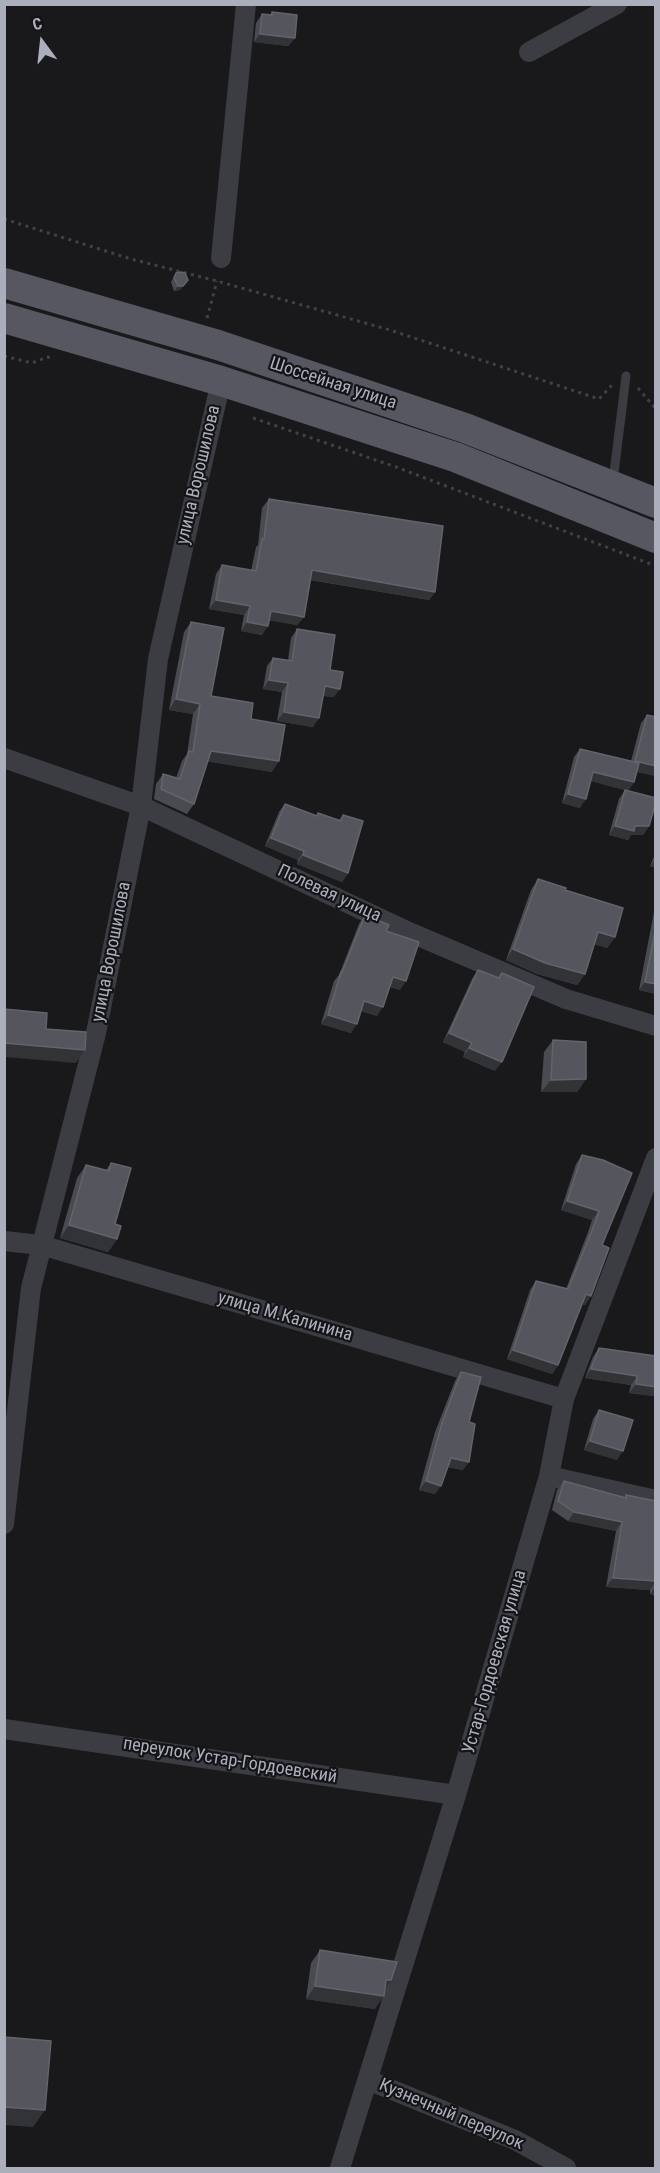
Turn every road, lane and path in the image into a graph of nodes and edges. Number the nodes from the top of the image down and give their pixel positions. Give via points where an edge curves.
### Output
1 (246, 4) edge
2 (617, 4) edge
3 (529, 52) dead end
4 (4, 219) edge
5 (221, 258) dead end
6 (217, 281) junction
7 (4, 283) edge
8 (4, 318) edge
9 (206, 322) dead end
10 (4, 356) edge
11 (57, 359) dead end
12 (626, 376) junction
13 (218, 393) junction
14 (656, 409) edge
15 (613, 486) junction
16 (656, 503) edge
17 (656, 538) edge
18 (656, 566) edge
19 (4, 758) edge
20 (141, 806) junction
21 (656, 1026) edge
22 (656, 1158) edge
23 (4, 1241) edge
24 (41, 1245) junction
25 (564, 1398) junction
26 (549, 1476) junction
27 (656, 1500) edge
28 (4, 1524) edge
29 (4, 1729) edge
30 (456, 1795) junction
31 (368, 2080) junction
32 (340, 2169) edge
33 (566, 2169) edge

1 - 5 street
2 - 3 street
4 - 6 path
6 - 9 path
6 - 12 path via 390,330 599,399 620,373
7 - 15 main road, Шоссейная улица via 240,353 465,428
8 - 13 main road, Шоссейная улица
10 - 11 path via 32,363 47,357
12 - 14 path via 632,378
12 - 15 lane
13 - 17 main road, Шоссейная улица via 454,457
13 - 18 path via 396,467
13 - 20 street, улица Ворошилова via 158,659
15 - 16 main road, Шоссейная улица
19 - 20 street, Полевая улица
20 - 21 street, Полевая улица via 430,941 566,999
20 - 24 street, улица Ворошилова via 96,1033
22 - 25 street, Устар-Гордоевская улица
23 - 24 street, улица М.Калинина
24 - 25 street, улица М.Калинина
24 - 28 street, улица Ворошилова via 31,1288
25 - 26 street, Устар-Гордоевская улица
26 - 27 street
26 - 30 street, Устар-Гордоевская улица
29 - 30 street, переулок Устар-Гордоевский
30 - 31 street, Устар-Гордоевская улица
31 - 32 street, Устар-Гордоевская улица
31 - 33 street, Кузнечный переулок via 515,2140

